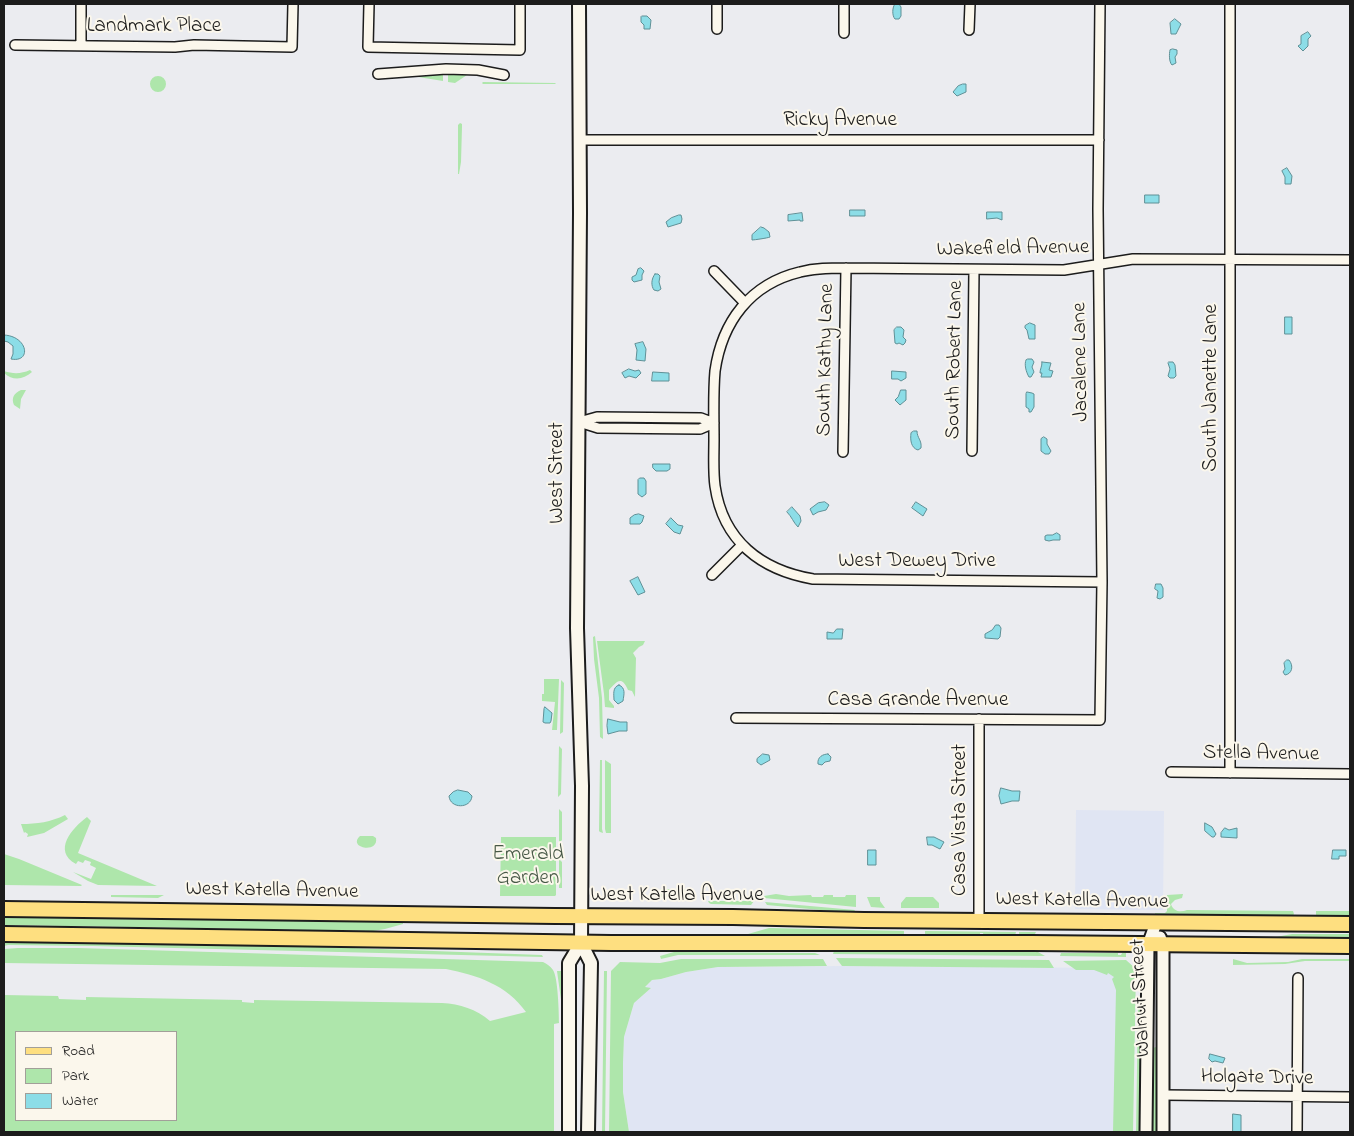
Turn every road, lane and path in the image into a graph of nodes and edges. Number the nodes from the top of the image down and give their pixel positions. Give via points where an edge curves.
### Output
1 (81, 4) edge
2 (293, 4) edge
3 (369, 4) edge
4 (520, 4) edge
5 (579, 4) edge
6 (717, 4) edge
7 (844, 4) edge
8 (970, 4) edge
9 (1100, 4) edge
10 (1230, 4) edge
11 (717, 29) dead end
12 (969, 30) dead end
13 (844, 33) dead end
14 (15, 45) dead end
15 (81, 46) junction
16 (378, 74) dead end
17 (504, 75) dead end
18 (580, 140) junction
19 (1099, 140) junction
20 (1230, 260) junction
21 (1350, 260) edge
22 (1098, 265) junction
23 (846, 268) junction
24 (714, 270) dead end
25 (974, 270) junction
26 (745, 303) junction
27 (579, 422) junction
28 (714, 423) junction
29 (972, 451) dead end
30 (843, 452) dead end
31 (742, 545) junction
32 (712, 575) dead end
33 (1102, 582) junction
34 (736, 718) dead end
35 (980, 719) junction
36 (1100, 720) joint
37 (1171, 772) dead end
38 (1230, 773) junction
39 (1350, 774) edge
40 (4, 909) edge
41 (581, 916) junction
42 (979, 921) junction
43 (1156, 923) junction
44 (1350, 924) edge
45 (4, 934) edge
46 (581, 942) junction
47 (1148, 945) junction
48 (1163, 945) junction
49 (1350, 946) edge
50 (1298, 978) dead end
51 (1164, 1095) junction
52 (1297, 1097) junction
53 (1350, 1097) edge
54 (569, 1132) edge
55 (588, 1132) edge
56 (1146, 1132) edge
57 (1163, 1132) edge
58 (1297, 1132) edge

1 - 15 street
2 - 15 street, Landmark Place via 292,47
3 - 4 street via 368,47 520,50
5 - 18 main road, West Street
6 - 11 street
7 - 13 street
8 - 12 street
9 - 19 street, Jacalene Lane
10 - 20 street, South Janette Lane
14 - 15 street, Landmark Place
16 - 17 street via 446,69
18 - 19 street, Ricky Avenue
18 - 27 main road, West Street
19 - 22 street, Jacalene Lane
20 - 21 street, Wakefield Avenue
20 - 22 street, Wakefield Avenue via 1132,259
20 - 38 street, South Janette Lane
22 - 25 street, Wakefield Avenue via 1064,270
22 - 33 street, Jacalene Lane
23 - 25 street, Wakefield Avenue
23 - 26 street, Wakefield Avenue via 817,269 784,277
23 - 30 street, South Kathy Lane
24 - 26 street
25 - 29 street, South Robert Lane
26 - 28 street, Wakefield Avenue via 728,327 717,356
27 - 28 street via 598,428 700,429
27 - 41 main road, West Street via 577,628 582,786
28 - 31 street, West Dewey Drive via 714,484 725,521
31 - 32 street
31 - 33 street, West Dewey Drive via 774,568 813,579
33 - 36 street, Jacalene Lane
34 - 35 street, Casa Grande Avenue
35 - 36 street, Casa Grande Avenue
35 - 42 street, Casa Vista Street
37 - 38 street, Stella Avenue
38 - 39 street, Stella Avenue
40 - 41 main road, West Katella Avenue
41 - 42 main road, West Katella Avenue
41 - 46 main road, West Street
42 - 43 main road, West Katella Avenue
43 - 44 main road, West Katella Avenue
43 - 47 street, Walnut Street
43 - 48 street, Walnut Street
45 - 46 main road, West Katella Avenue
46 - 47 main road, West Katella Avenue
46 - 54 main road via 569,963
46 - 55 main road via 591,963
47 - 48 main road, West Katella Avenue
47 - 56 street, Walnut Street
48 - 49 main road, West Katella Avenue
48 - 51 street, Walnut Street
50 - 52 street
51 - 52 street, Holgate Drive
51 - 57 street, Walnut Street
52 - 53 street, Holgate Drive
52 - 58 street

